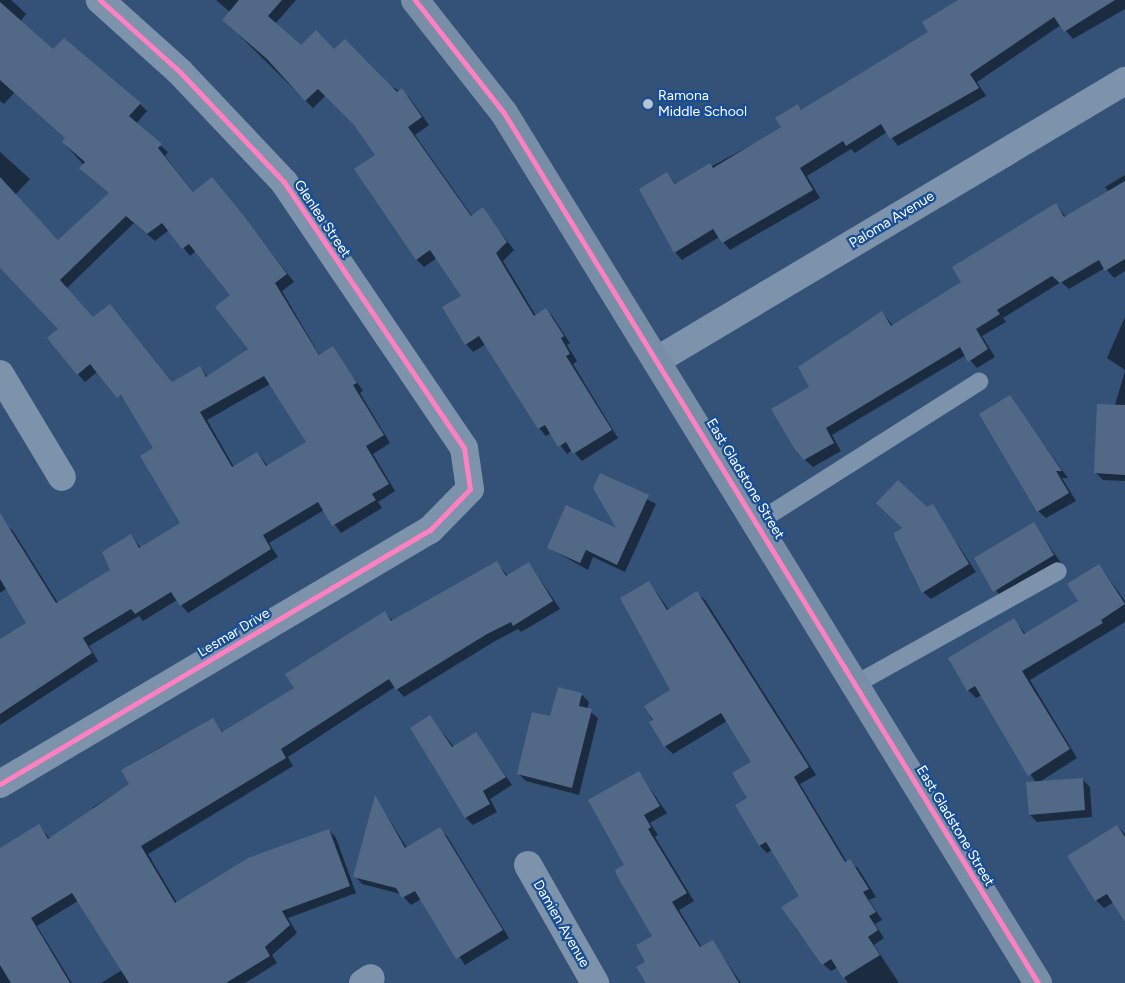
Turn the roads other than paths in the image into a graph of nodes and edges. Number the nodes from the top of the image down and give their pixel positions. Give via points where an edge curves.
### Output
1 (100, 0) edge
2 (415, 0) edge
3 (1125, 81) edge
4 (659, 359) junction
5 (0, 374) edge
6 (979, 382) dead end
7 (62, 477) dead end
8 (470, 489) joint
9 (758, 522) junction
10 (1058, 571) dead end
11 (856, 684) junction
12 (0, 784) edge
13 (528, 866) dead end
14 (595, 983) edge
15 (1038, 983) edge

1 - 8 street, Glenlea Street via 180,72 284,182 464,448
2 - 4 street, East Gladstone Street via 504,113
3 - 4 street, Paloma Avenue
4 - 9 street, East Gladstone Street
5 - 7 street
6 - 9 lane
8 - 12 street, Lesmar Drive via 430,530
9 - 11 street, East Gladstone Street
10 - 11 lane
11 - 15 street, East Gladstone Street
13 - 14 street, Damien Avenue

